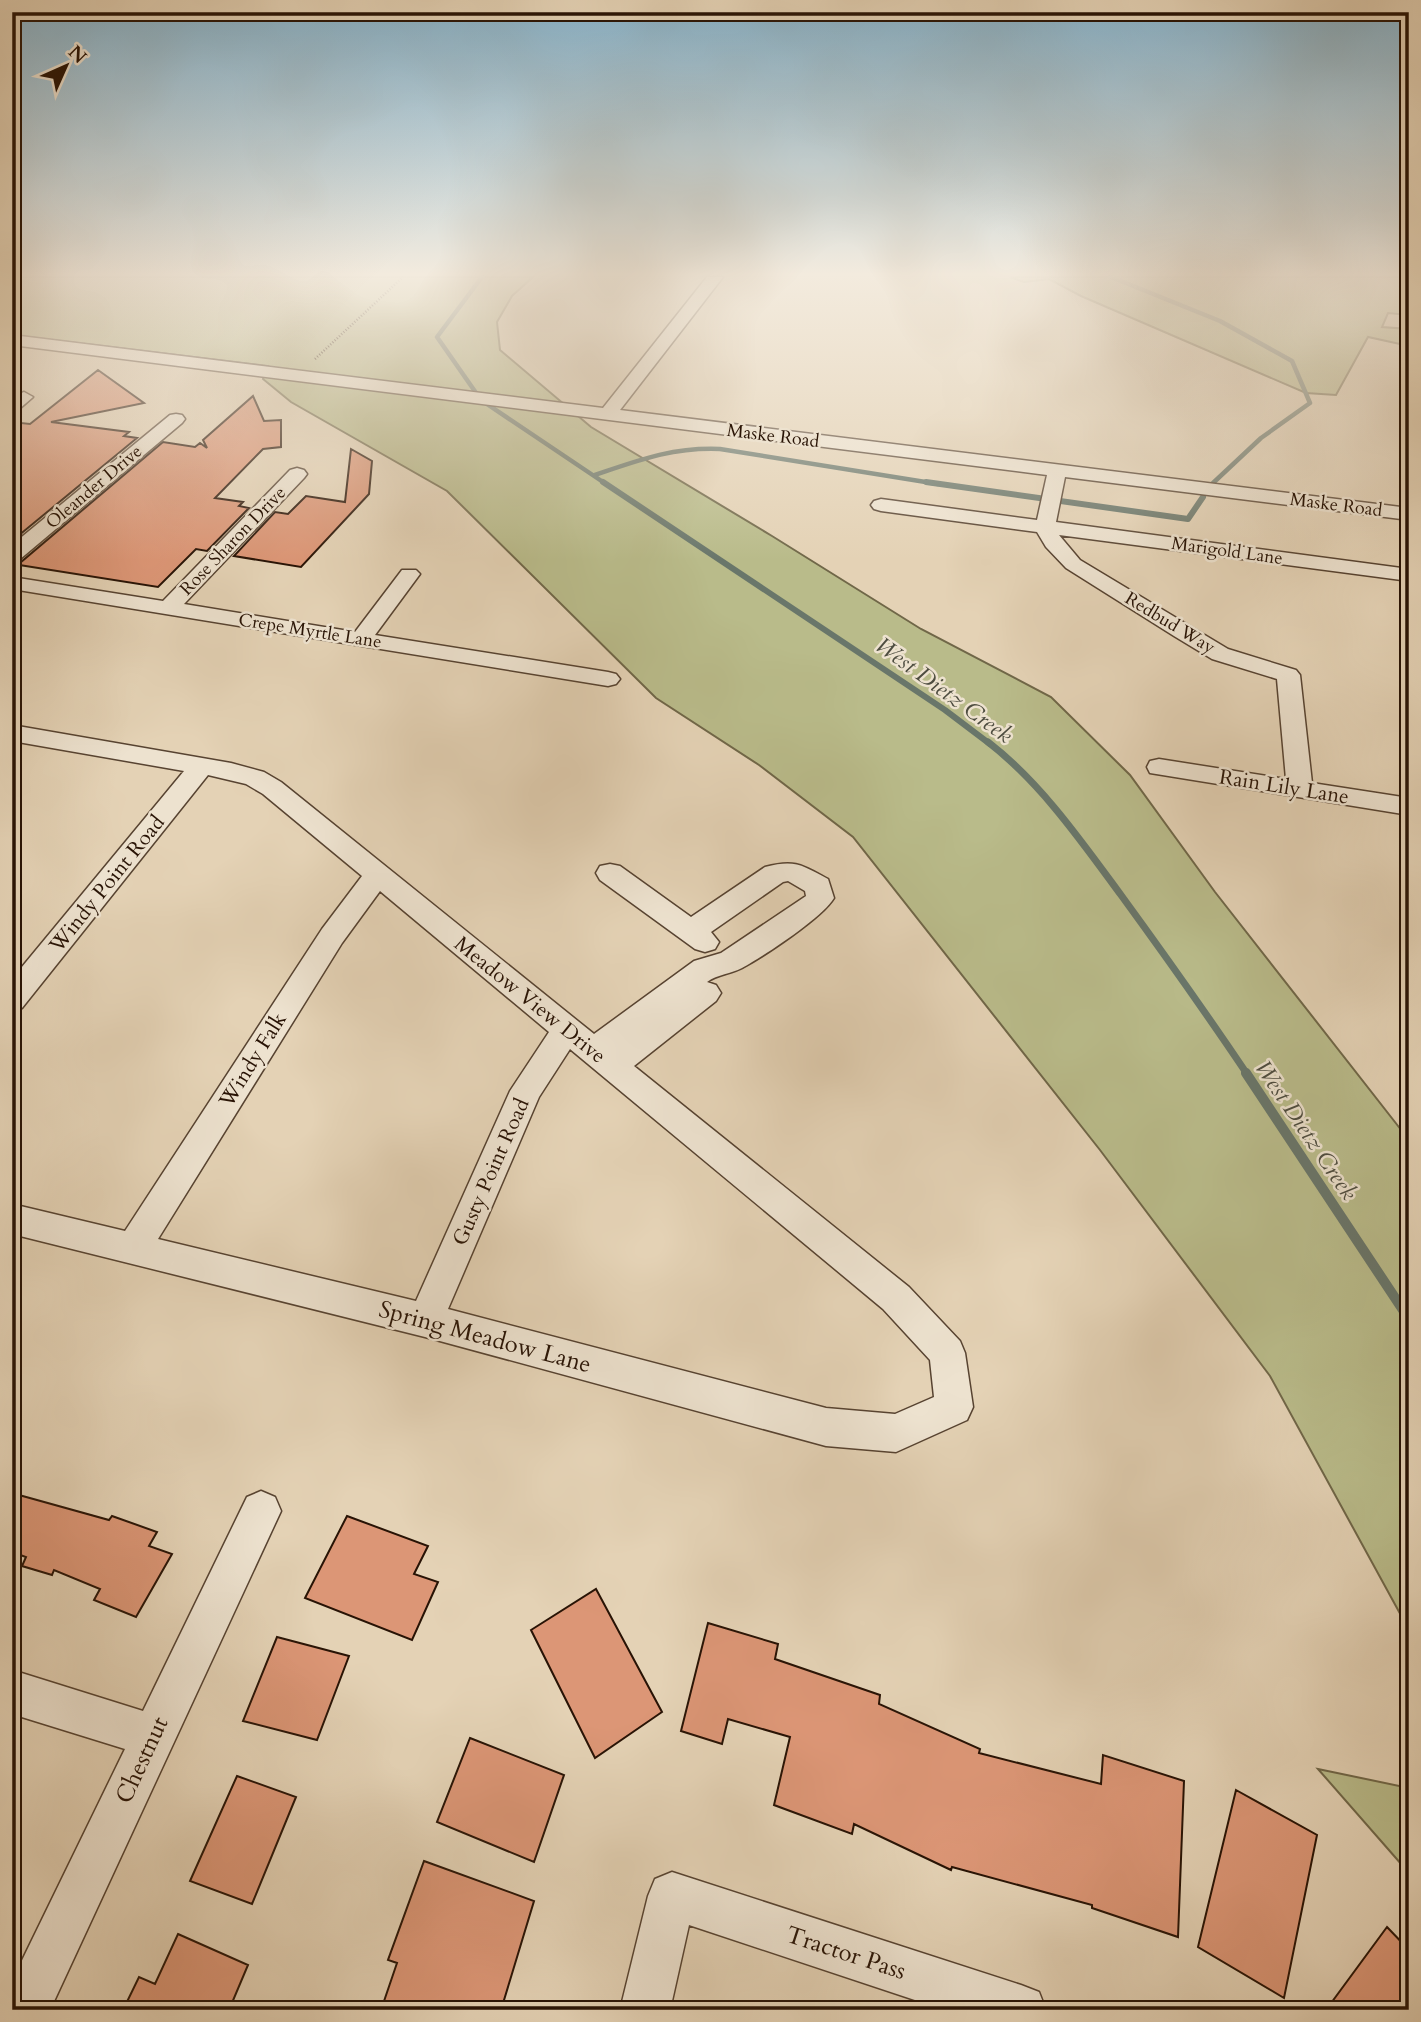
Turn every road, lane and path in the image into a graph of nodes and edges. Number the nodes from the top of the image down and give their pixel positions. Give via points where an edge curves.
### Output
1 (259, 371) edge
2 (301, 371) edge
3 (641, 371) edge
4 (296, 376) junction
5 (606, 416) junction
6 (176, 419) dead end
7 (1057, 471) junction
8 (297, 474) dead end
9 (881, 505) dead end
10 (1409, 514) edge
11 (1045, 527) junction
12 (12, 555) edge
13 (409, 574) dead end
14 (1409, 575) edge
15 (12, 583) edge
16 (168, 608) junction
17 (361, 639) junction
18 (608, 679) dead end
19 (12, 733) edge
20 (201, 767) junction
21 (1159, 767) dead end
22 (1300, 789) junction
23 (1409, 807) edge
24 (610, 873) dead end
25 (378, 874) junction
26 (691, 932) junction
27 (731, 961) junction
28 (12, 1000) edge
29 (568, 1030) junction
30 (602, 1059) junction
31 (12, 1219) edge
32 (132, 1250) junction
33 (425, 1320) junction
34 (954, 1407) joint
35 (261, 1511) dead end
36 (12, 1692) edge
37 (154, 1736) junction
38 (24, 2010) edge
39 (645, 2010) edge
40 (1021, 2010) edge

1 - 4 street, Maske Road
2 - 4 path
3 - 5 street
4 - 5 street, Maske Road
5 - 7 street, Maske Road
6 - 12 street, Oleander Drive
7 - 10 street, Maske Road
7 - 11 street
8 - 16 street, Rose Sharon Drive
9 - 11 street, Marigold Lane
11 - 14 street, Marigold Lane
11 - 22 street, Redbud Way via 1073,564 1171,624 1220,653 1288,675
13 - 17 street
15 - 16 street, Crepe Myrtle Lane
16 - 17 street, Crepe Myrtle Lane
17 - 18 street, Crepe Myrtle Lane
19 - 20 street, Meadow View Drive
20 - 25 street, Meadow View Drive via 255,778 272,788
20 - 28 street, Windy Point Road
21 - 22 street, Rain Lily Lane
22 - 23 street, Rain Lily Lane
24 - 26 street
25 - 29 street, Meadow View Drive
25 - 32 street, Windy Falk via 332,936
26 - 27 street
26 - 27 street via 775,874 792,871 818,886 820,898 814,905
27 - 30 street via 722,981
29 - 30 street, Meadow View Drive
29 - 33 street, Gusty Point Road via 526,1091
30 - 34 street, Meadow View Drive via 896,1298 947,1353
31 - 32 street, Spring Meadow Lane
32 - 33 street, Spring Meadow Lane
33 - 34 street, Spring Meadow Lane via 826,1427 896,1433
35 - 37 street, Chestnut
36 - 37 street
37 - 38 street, Chestnut
39 - 40 street, Tractor Pass via 672,1896

